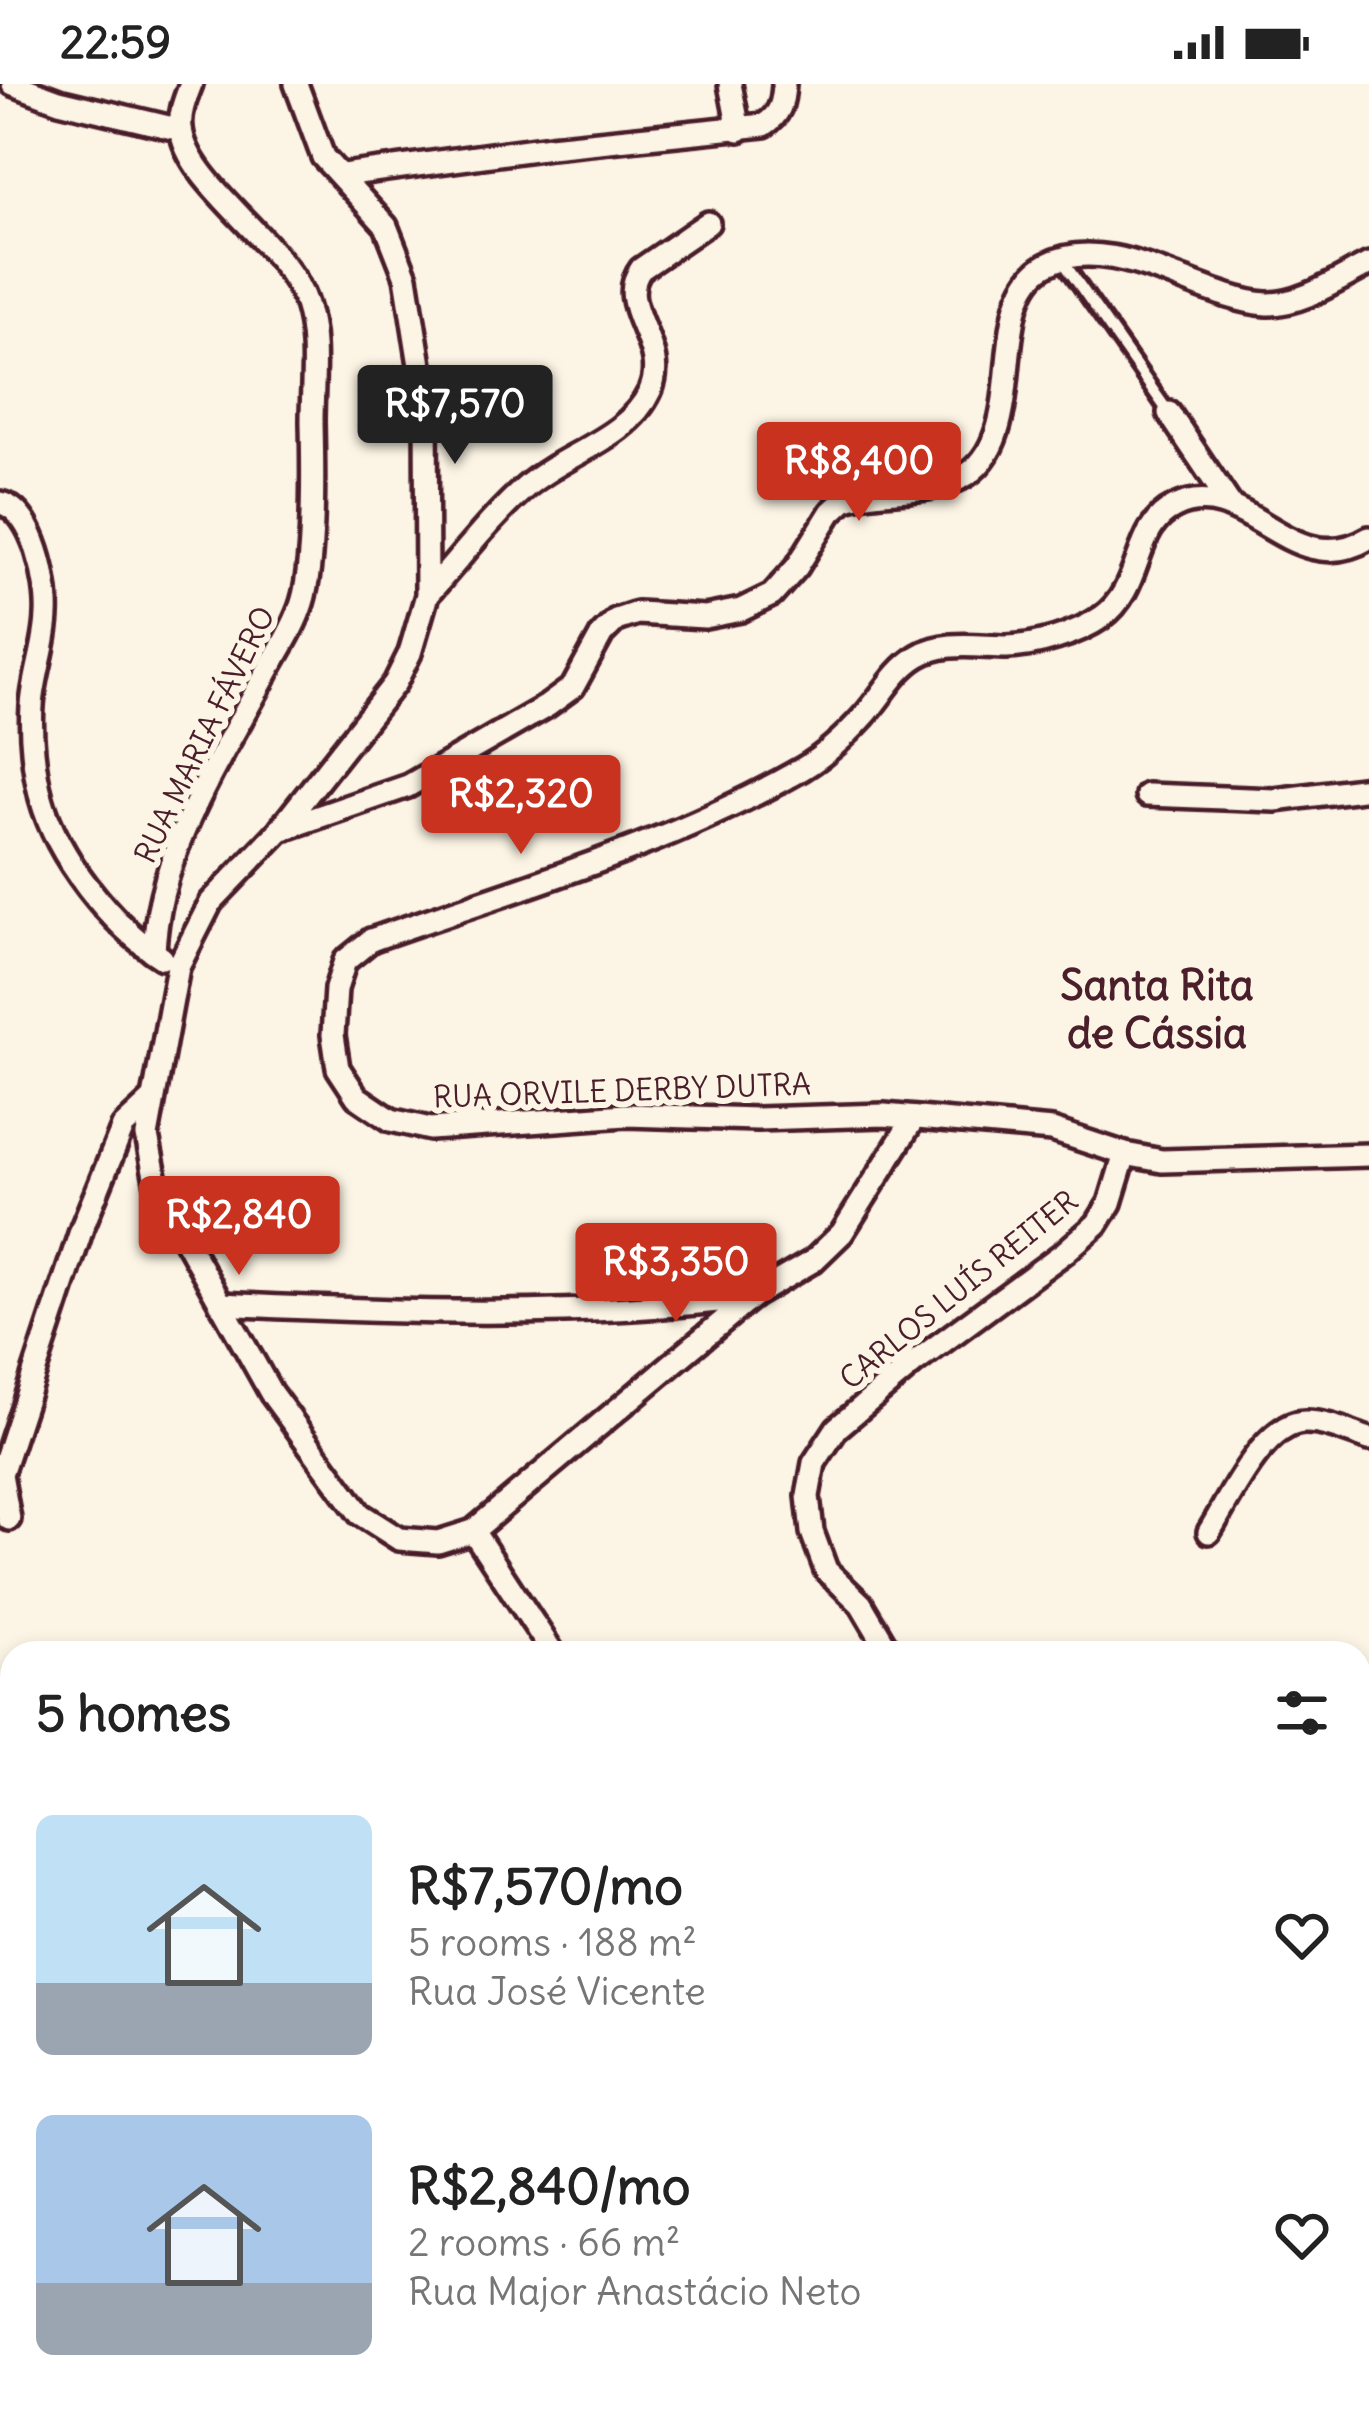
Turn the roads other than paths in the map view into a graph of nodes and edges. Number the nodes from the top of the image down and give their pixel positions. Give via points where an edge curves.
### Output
1 (13, 84) edge
2 (191, 84) edge
3 (296, 84) edge
4 (730, 84) edge
5 (784, 84) edge
6 (60, 92) edge
7 (181, 130) junction
8 (739, 130) junction
9 (343, 175) junction
10 (708, 223) dead end
11 (1062, 260) junction
12 (1369, 264) edge
13 (1169, 413) joint
14 (0, 503) edge
15 (1232, 507) junction
16 (1369, 538) edge
17 (427, 595) junction
18 (1369, 788) edge
19 (1147, 795) dead end
20 (280, 830) junction
21 (154, 952) junction
22 (178, 968) junction
23 (152, 1101) junction
24 (914, 1118) junction
25 (1125, 1154) junction
26 (1369, 1155) edge
27 (753, 1297) junction
28 (221, 1304) junction
29 (1369, 1439) edge
30 (9, 1519) dead end
31 (473, 1532) junction
32 (1209, 1532) dead end
33 (545, 1641) edge
34 (883, 1641) edge

1 - 6 street
2 - 7 street
3 - 9 street via 323,157
4 - 8 street
5 - 8 street via 775,118
6 - 7 street
7 - 21 street, RUA MARIA FÁVERO via 203,174 261,237 306,303 310,499 303,602 171,864 155,913
8 - 9 street
9 - 17 street via 386,226 406,277 426,403
10 - 17 street via 634,278 633,302 656,368 638,410 522,489
11 - 12 street via 1132,261 1270,304
11 - 13 lane
11 - 20 street via 1029,278 1017,303 998,423 963,477 844,500 772,595 705,616 637,613 616,620 573,687 547,706 409,786
13 - 15 street
14 - 21 street via 24,520 46,592 32,707 41,800 85,885
15 - 16 street, RUA ORVILE DERBY DUTRA via 1316,550 1336,552
15 - 24 street, RUA ORVILE DERBY DUTRA via 1199,500 1155,520 1128,587 1100,618 1043,642 920,654 806,767 667,833 370,940 345,962 335,989 338,1068 357,1097 391,1120 444,1129 626,1115
17 - 20 street via 395,683
18 - 19 street via 1276,800
20 - 22 street via 211,902
21 - 22 street
22 - 23 street
23 - 28 street via 147,1136 156,1181
23 - 30 street via 123,1127 82,1228 2,1474
24 - 25 street, RUA ORVILE DERBY DUTRA via 1052,1130
24 - 27 street via 842,1233
25 - 26 street, RUA ORVILE DERBY DUTRA via 1198,1163
25 - 34 street, CARLOS LUÍS REITER via 1096,1224 837,1428 814,1462 808,1496 826,1570 861,1604
27 - 28 street via 412,1312
27 - 31 street
28 - 31 street via 271,1393 360,1514 400,1539 438,1542
29 - 32 street via 1326,1424 1282,1427
31 - 33 street

